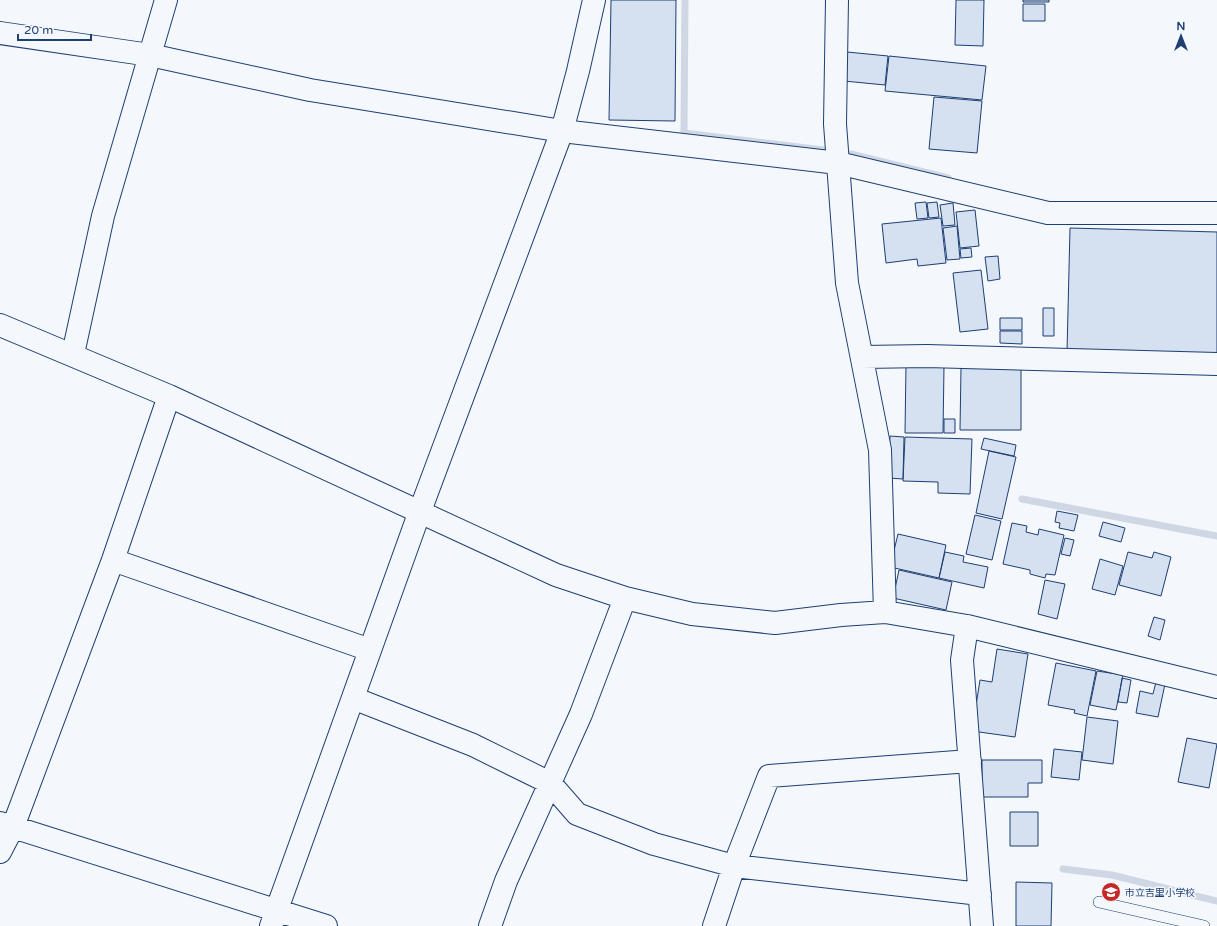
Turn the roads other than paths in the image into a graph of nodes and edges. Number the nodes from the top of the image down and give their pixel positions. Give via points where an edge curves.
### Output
1 (166, 0) edge
2 (594, 0) edge
3 (837, 0) edge
4 (0, 33) edge
5 (150, 55) junction
6 (562, 131) junction
7 (838, 163) junction
8 (1217, 213) edge
9 (0, 325) edge
10 (73, 354) junction
11 (863, 357) junction
12 (1217, 364) edge
13 (169, 396) junction
14 (420, 510) junction
15 (113, 560) junction
16 (625, 598) junction
17 (885, 612) junction
18 (967, 626) junction
19 (370, 650) junction
20 (1217, 687) edge
21 (353, 698) junction
22 (970, 761) junction
23 (550, 784) junction
24 (7, 825) edge
25 (0, 852) edge
26 (734, 866) junction
27 (980, 894) junction
28 (1099, 902) dead end
29 (274, 918) edge
30 (326, 926) edge
31 (490, 926) edge
32 (714, 926) edge
33 (982, 926) edge
34 (1204, 926) edge

1 - 5 street
2 - 6 street
3 - 7 street via 835,124
4 - 5 street
5 - 6 street via 310,90
5 - 10 street via 103,216
6 - 7 street
6 - 14 street
7 - 8 street via 1048,213
7 - 11 street via 847,283
9 - 10 street
10 - 13 street
11 - 12 street via 927,356
11 - 17 street via 880,450
13 - 14 street
13 - 15 street
14 - 16 street via 556,576
14 - 19 street
15 - 19 street
15 - 24 street
16 - 17 street via 692,614 775,623
16 - 23 street via 581,714
17 - 18 street
18 - 20 street
18 - 22 street via 962,660
19 - 21 street
21 - 23 street via 473,745
21 - 29 street
22 - 26 street via 769,776
22 - 27 street
23 - 26 street via 577,814 654,844
23 - 31 street via 506,881
24 - 25 street
24 - 29 street
26 - 27 street
26 - 32 street
27 - 33 street
28 - 34 lane
29 - 30 street

